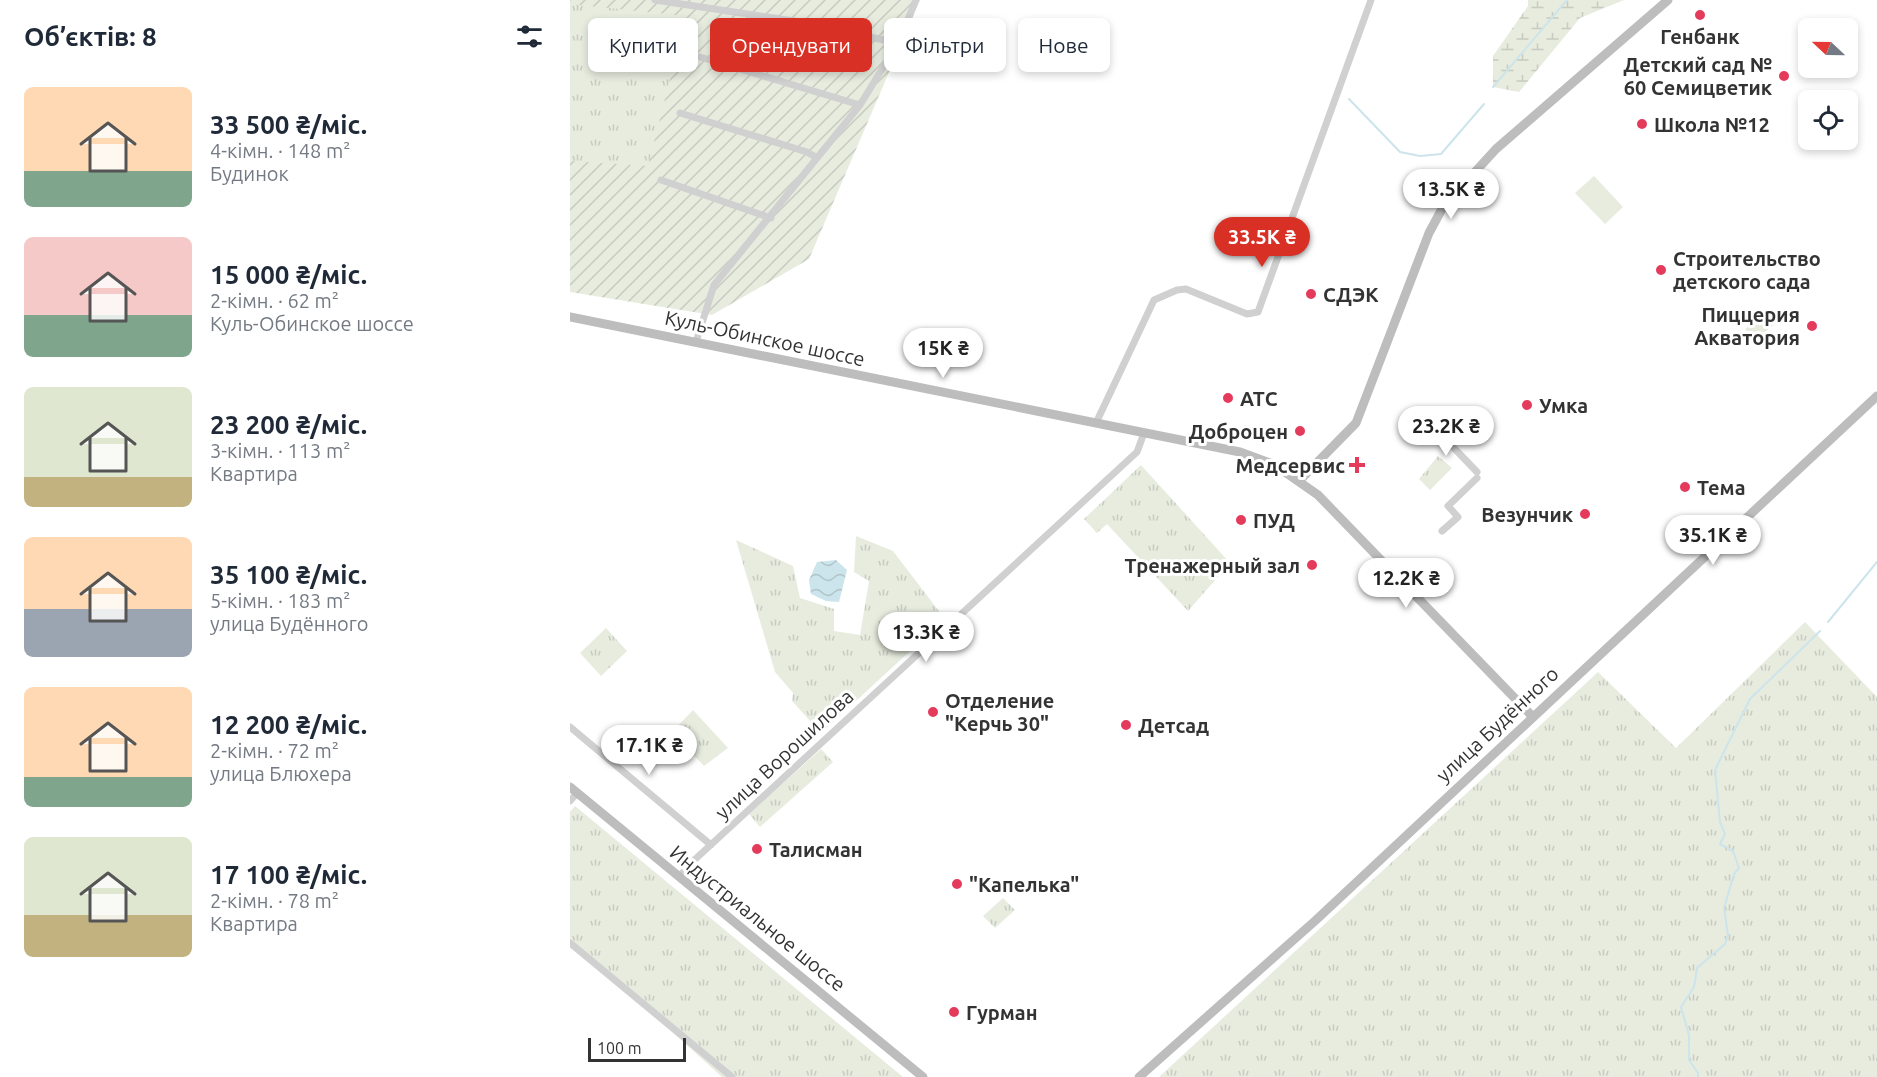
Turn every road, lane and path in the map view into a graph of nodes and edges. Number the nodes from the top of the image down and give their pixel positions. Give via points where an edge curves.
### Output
1 (655, 0) edge
2 (673, 0) edge
3 (916, 0) edge
4 (1371, 0) edge
5 (1668, 0) edge
6 (908, 18) edge
7 (884, 40) edge
8 (700, 57) dead end
9 (884, 66) edge
10 (860, 105) junction
11 (680, 113) dead end
12 (817, 158) junction
13 (661, 180) dead end
14 (771, 218) junction
15 (570, 317) edge
16 (696, 342) junction
17 (1877, 396) edge
18 (1438, 419) dead end
19 (1096, 423) junction
20 (1144, 433) junction
21 (1300, 480) junction
22 (1442, 531) dead end
23 (1532, 716) junction
24 (570, 727) edge
25 (573, 790) edge
26 (570, 801) edge
27 (711, 845) junction
28 (679, 877) junction
29 (570, 943) edge
30 (732, 1077) edge
31 (923, 1077) edge
32 (1139, 1077) edge

1 - 2 street
2 - 7 street
3 - 6 street
4 - 19 street via 1258,312 1247,314 1186,289 1160,296 1151,304
5 - 21 main road via 1496,149 1443,207 1429,233 1356,423
8 - 10 street
9 - 10 street
10 - 12 street
11 - 12 street
12 - 14 street
13 - 14 street
14 - 16 street via 714,285
15 - 16 main road, Куль-Обинское шоссе
16 - 19 main road, Куль-Обинское шоссе
17 - 23 main road, улица Будённого
18 - 22 street via 1432,425 1477,475 1448,506 1458,517
19 - 20 main road, Куль-Обинское шоссе
20 - 21 main road, Куль-Обинское шоссе via 1240,452 1275,465
20 - 27 street, улица Ворошилова via 1137,452
21 - 23 main road, Куль-Обинское шоссе
23 - 32 main road, улица Будённого via 1307,928
24 - 27 street
25 - 26 street
25 - 28 main road, Индустриальное шоссе
27 - 28 street, улица Ворошилова
28 - 31 main road, Индустриальное шоссе
29 - 30 street

